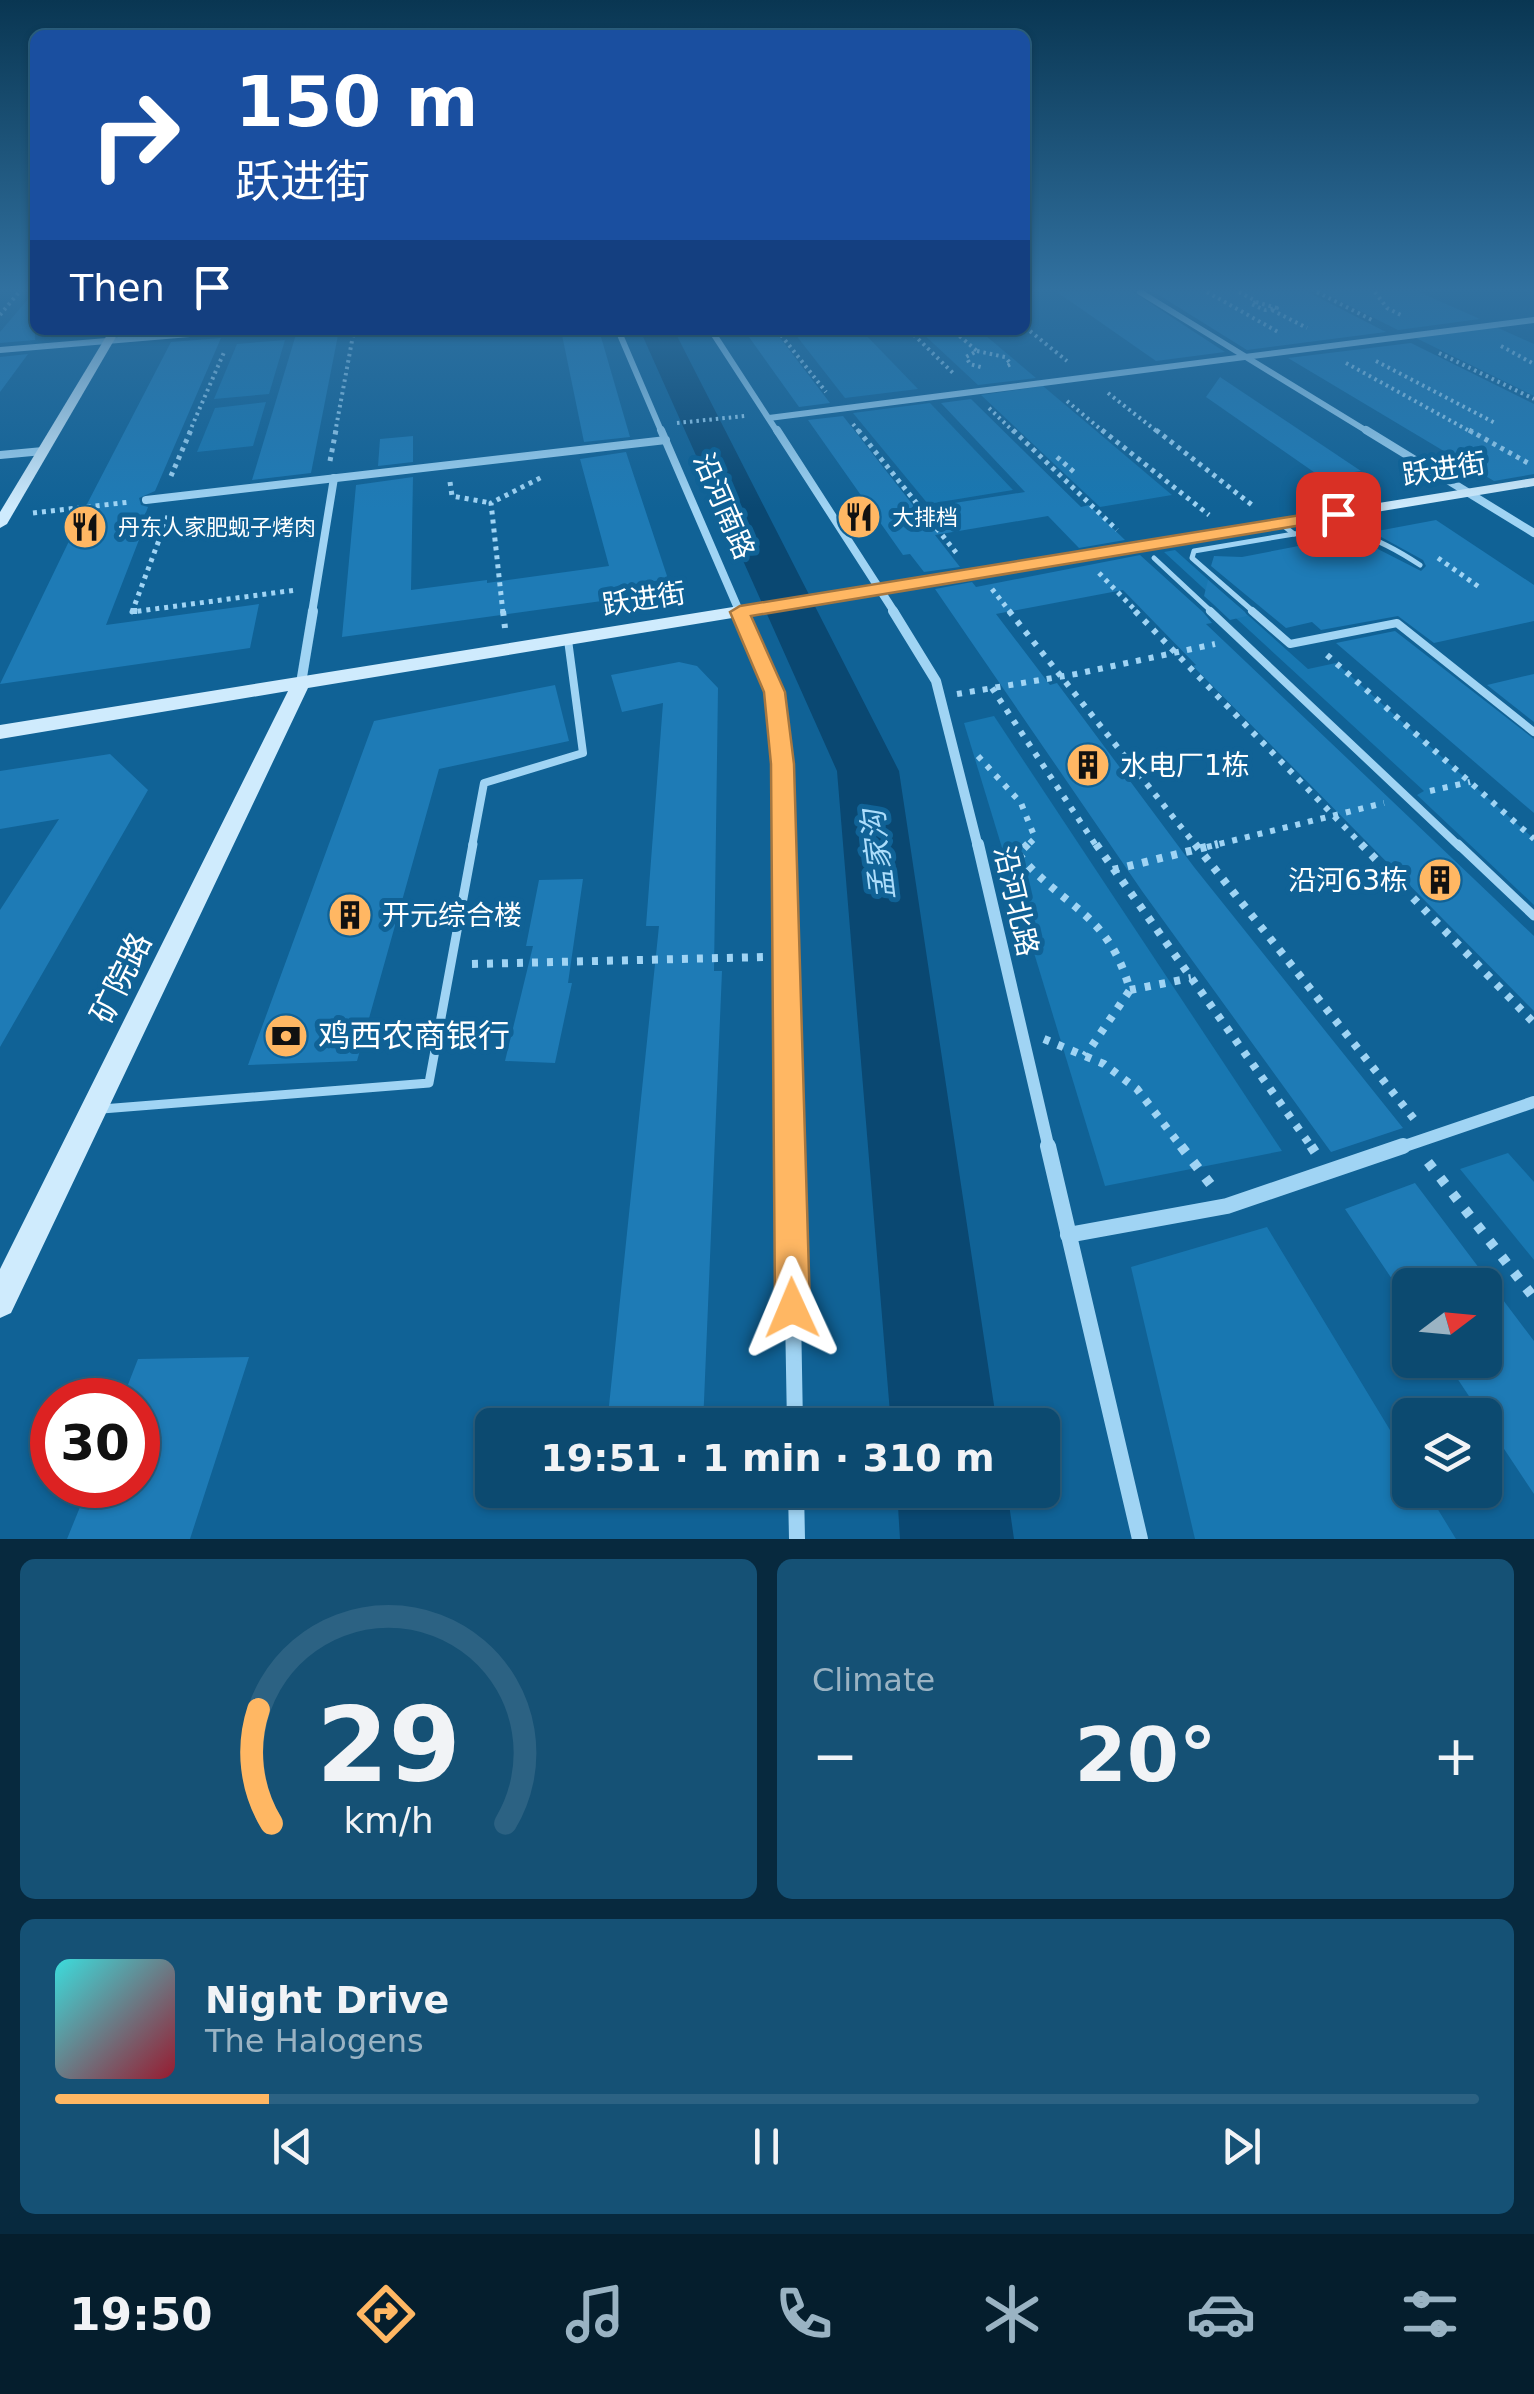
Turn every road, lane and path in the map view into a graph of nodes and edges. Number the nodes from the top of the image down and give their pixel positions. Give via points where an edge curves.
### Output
1 (95, 364) edge
2 (220, 364) edge
3 (349, 364) edge
4 (633, 364) edge
5 (733, 364) edge
6 (803, 364) edge
7 (943, 364) edge
8 (970, 364) edge
9 (1011, 364) edge
10 (1071, 364) edge
11 (1200, 364) edge
12 (1257, 364) edge
13 (1348, 364) edge
14 (1380, 364) edge
15 (1463, 364) edge
16 (1080, 371) dead end
17 (1095, 382) dead end
18 (1045, 383) junction
19 (965, 385) dead end
20 (830, 398) dead end
21 (980, 399) dead end
22 (1534, 399) edge
23 (767, 416) junction
24 (850, 420) dead end
25 (1497, 424) dead end
26 (659, 425) junction
27 (666, 440) junction
28 (43, 451) junction
29 (0, 455) edge
30 (540, 455) junction
31 (1057, 457) dead end
32 (1517, 457) dead end
33 (1065, 464) junction
34 (447, 466) junction
35 (1051, 466) junction
36 (1074, 472) dead end
37 (331, 479) junction
38 (1534, 482) edge
39 (1468, 492) junction
40 (176, 496) junction
41 (161, 498) junction
42 (1188, 498) dead end
43 (146, 500) joint
44 (491, 503) junction
45 (1259, 511) dead end
46 (2, 520) edge
47 (1108, 520) dead end
48 (1280, 524) junction
49 (1534, 533) edge
50 (1294, 534) junction
51 (954, 550) dead end
52 (1080, 556) junction
53 (1154, 558) dead end
54 (1420, 566) dead end
55 (984, 579) dead end
56 (316, 587) junction
57 (879, 589) junction
58 (748, 610) junction
59 (1240, 639) junction
60 (568, 640) junction
61 (1312, 640) junction
62 (507, 650) junction
63 (1174, 653) junction
64 (1062, 676) junction
65 (301, 683) junction
66 (992, 688) junction
67 (941, 696) junction
68 (950, 726) junction
69 (0, 732) edge
70 (1534, 732) edge
71 (1470, 782) junction
72 (1424, 792) dead end
73 (1407, 797) junction
74 (1333, 816) junction
75 (1534, 839) edge
76 (1199, 848) junction
77 (1113, 870) junction
78 (1534, 916) edge
79 (786, 956) junction
80 (450, 965) junction
81 (1191, 978) junction
82 (1130, 990) junction
83 (1534, 1023) edge
84 (1020, 1029) junction
85 (1085, 1056) junction
86 (1534, 1102) edge
87 (93, 1110) junction
88 (1431, 1139) junction
89 (1415, 1145) junction
90 (1330, 1173) junction
91 (1227, 1206) junction
92 (1068, 1235) junction
93 (1534, 1298) edge
94 (0, 1302) edge
95 (795, 1408) edge
96 (796, 1508) edge
97 (797, 1539) edge
98 (1140, 1539) edge

1 - 28 street
2 - 41 path
3 - 37 path
4 - 26 street, 沿河南路
5 - 23 street, 沿河北路
6 - 20 path
7 - 19 path
8 - 9 path via 997,370
10 - 16 path
11 - 18 street
12 - 39 street
13 - 32 path
14 - 25 path
15 - 22 path
17 - 45 path
18 - 23 street
18 - 42 path
21 - 35 path
23 - 26 path
23 - 57 street, 沿河北路
24 - 51 path
26 - 27 street, 沿河南路
27 - 30 street
27 - 58 street, 沿河南路
28 - 29 street
28 - 46 street
30 - 34 street
30 - 44 path via 545,478
31 - 33 path
33 - 35 path
33 - 36 path
34 - 37 street
34 - 44 path via 452,496
35 - 47 path
37 - 40 street
37 - 56 street
38 - 39 street, 跃进街
39 - 48 street, 跃进街
39 - 49 street
40 - 41 street
40 - 56 path via 132,612
41 - 43 street
43 - 46 path
44 - 62 path
48 - 50 lane
48 - 52 street, 跃进街
50 - 54 lane via 1371,532
50 - 61 lane via 1194,552 1192,558 1290,644
52 - 57 street, 跃进街
52 - 63 path
53 - 59 lane
55 - 64 path
56 - 65 street
57 - 58 street, 跃进街
57 - 67 street, 沿河北路
58 - 60 street, 跃进街
58 - 79 street, 沿河南路 via 774,692 782,764
59 - 63 path
59 - 73 lane
60 - 62 street, 跃进街
60 - 80 lane via 583,753 484,782
61 - 70 lane via 1397,624
61 - 71 path
62 - 65 street, 跃进街
63 - 64 path
63 - 74 path
64 - 66 path
64 - 76 path
65 - 69 street, 跃进街
65 - 87 street, 矿院路
66 - 67 path
66 - 77 path
67 - 68 street, 沿河北路
68 - 82 path via 1032,818 1035,838 1018,854 1042,882 1098,922
68 - 84 street, 沿河北路
71 - 72 path
71 - 75 path
73 - 74 path
73 - 78 lane
74 - 76 path
74 - 83 path
76 - 77 path
76 - 88 path
77 - 81 path
79 - 80 path
79 - 95 street, 沿河南路
80 - 87 lane via 429,1082
81 - 82 path
81 - 90 path
82 - 85 path
84 - 85 path
84 - 92 street, 沿河北路
85 - 91 path via 1137,1088
86 - 88 street
87 - 94 street, 矿院路
88 - 89 street
89 - 90 street
89 - 93 path
90 - 91 street
91 - 92 street
92 - 98 street, 沿河北路
96 - 97 street

